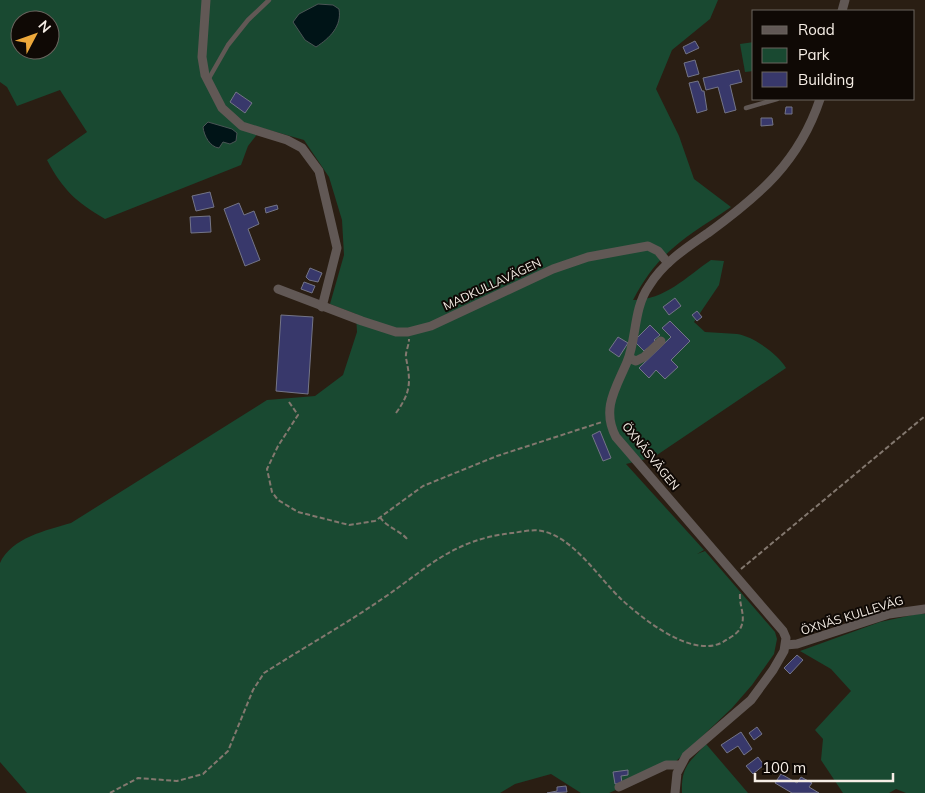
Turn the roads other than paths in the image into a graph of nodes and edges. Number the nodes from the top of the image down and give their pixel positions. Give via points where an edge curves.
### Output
1 (206, 0) edge
2 (268, 0) edge
3 (207, 81) junction
4 (774, 100) edge
5 (820, 100) edge
6 (746, 108) dead end
7 (668, 263) junction
8 (278, 289) dead end
9 (322, 307) junction
10 (661, 341) dead end
11 (629, 358) junction
12 (925, 609) edge
13 (786, 644) junction
14 (680, 765) junction
15 (619, 787) dead end
16 (675, 793) edge

1 - 3 street via 202,48
2 - 3 lane via 228,45
3 - 9 street via 231,118 242,126 295,143 315,164 337,248
4 - 6 lane
5 - 7 street, ÖXNÄSVÄGEN via 805,135 773,181 740,210
7 - 9 street, MADKULLAVÄGEN via 658,251 648,246 588,257 431,326 408,332 396,332
7 - 11 street, ÖXNÄSVÄGEN via 648,287 635,319
8 - 9 street, MADKULLAVÄGEN
10 - 11 street via 644,357 636,361
11 - 13 street, ÖXNÄSVÄGEN via 610,405 609,421 621,443 783,631
12 - 13 street, ÖXNÄS KULLEVÄG via 889,614 797,644
13 - 14 street via 773,670 751,700
14 - 15 street via 666,765
14 - 16 street

